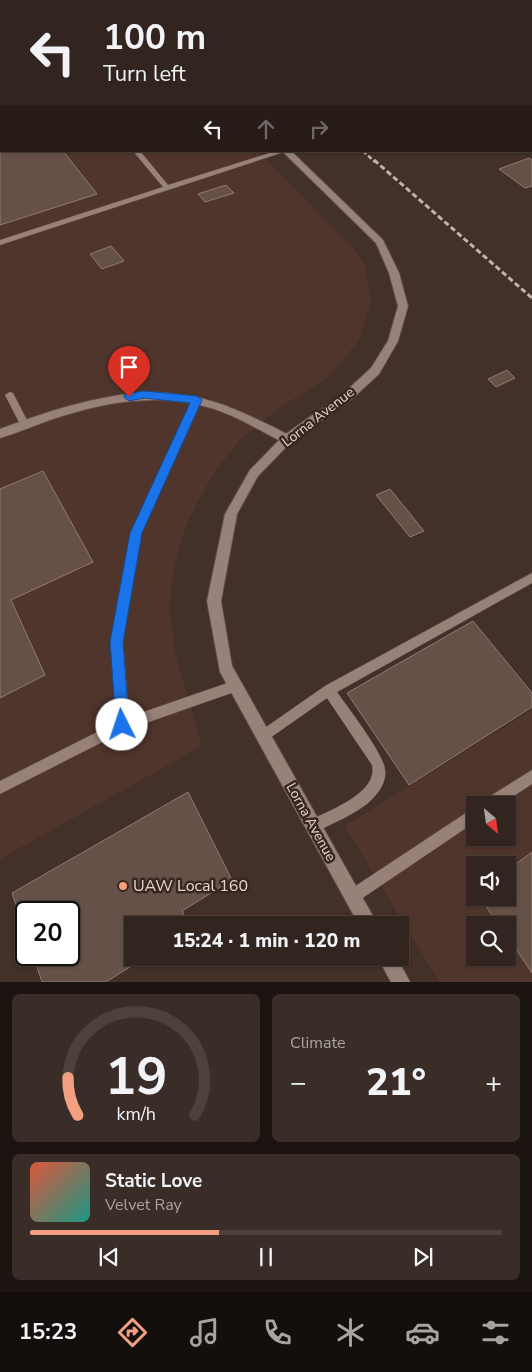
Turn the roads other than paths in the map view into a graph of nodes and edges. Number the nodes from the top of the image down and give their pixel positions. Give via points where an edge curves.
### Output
1 (137, 152) edge
2 (282, 152) edge
3 (286, 152) edge
4 (167, 188) junction
5 (0, 243) edge
6 (10, 395) dead end
7 (197, 400) junction
8 (24, 424) junction
9 (0, 434) edge
10 (287, 439) junction
11 (532, 578) edge
12 (236, 686) junction
13 (329, 690) junction
14 (122, 725) junction
15 (263, 736) junction
16 (532, 776) edge
17 (0, 788) edge
18 (502, 796) edge
19 (466, 820) edge
20 (313, 826) junction
21 (353, 896) junction
22 (364, 916) edge
23 (392, 966) edge
24 (401, 982) edge

1 - 4 lane
2 - 4 lane
3 - 10 street, Lorna Avenue via 380,242 394,273 403,306 393,341 375,371 349,395
4 - 5 lane
6 - 8 lane
7 - 8 street via 144,394 83,404
7 - 10 street via 235,412
7 - 14 lane via 136,533 117,642
8 - 9 street
10 - 12 street, Lorna Avenue via 254,473 231,514 214,601 225,667
11 - 13 lane
12 - 14 lane
12 - 15 street, Lorna Avenue
13 - 15 lane
13 - 20 lane via 377,762 380,775 375,787 358,803
14 - 17 lane
15 - 20 street, Lorna Avenue
16 - 18 lane
19 - 21 lane
20 - 21 street, Lorna Avenue
21 - 22 street, Lorna Avenue
23 - 24 street

